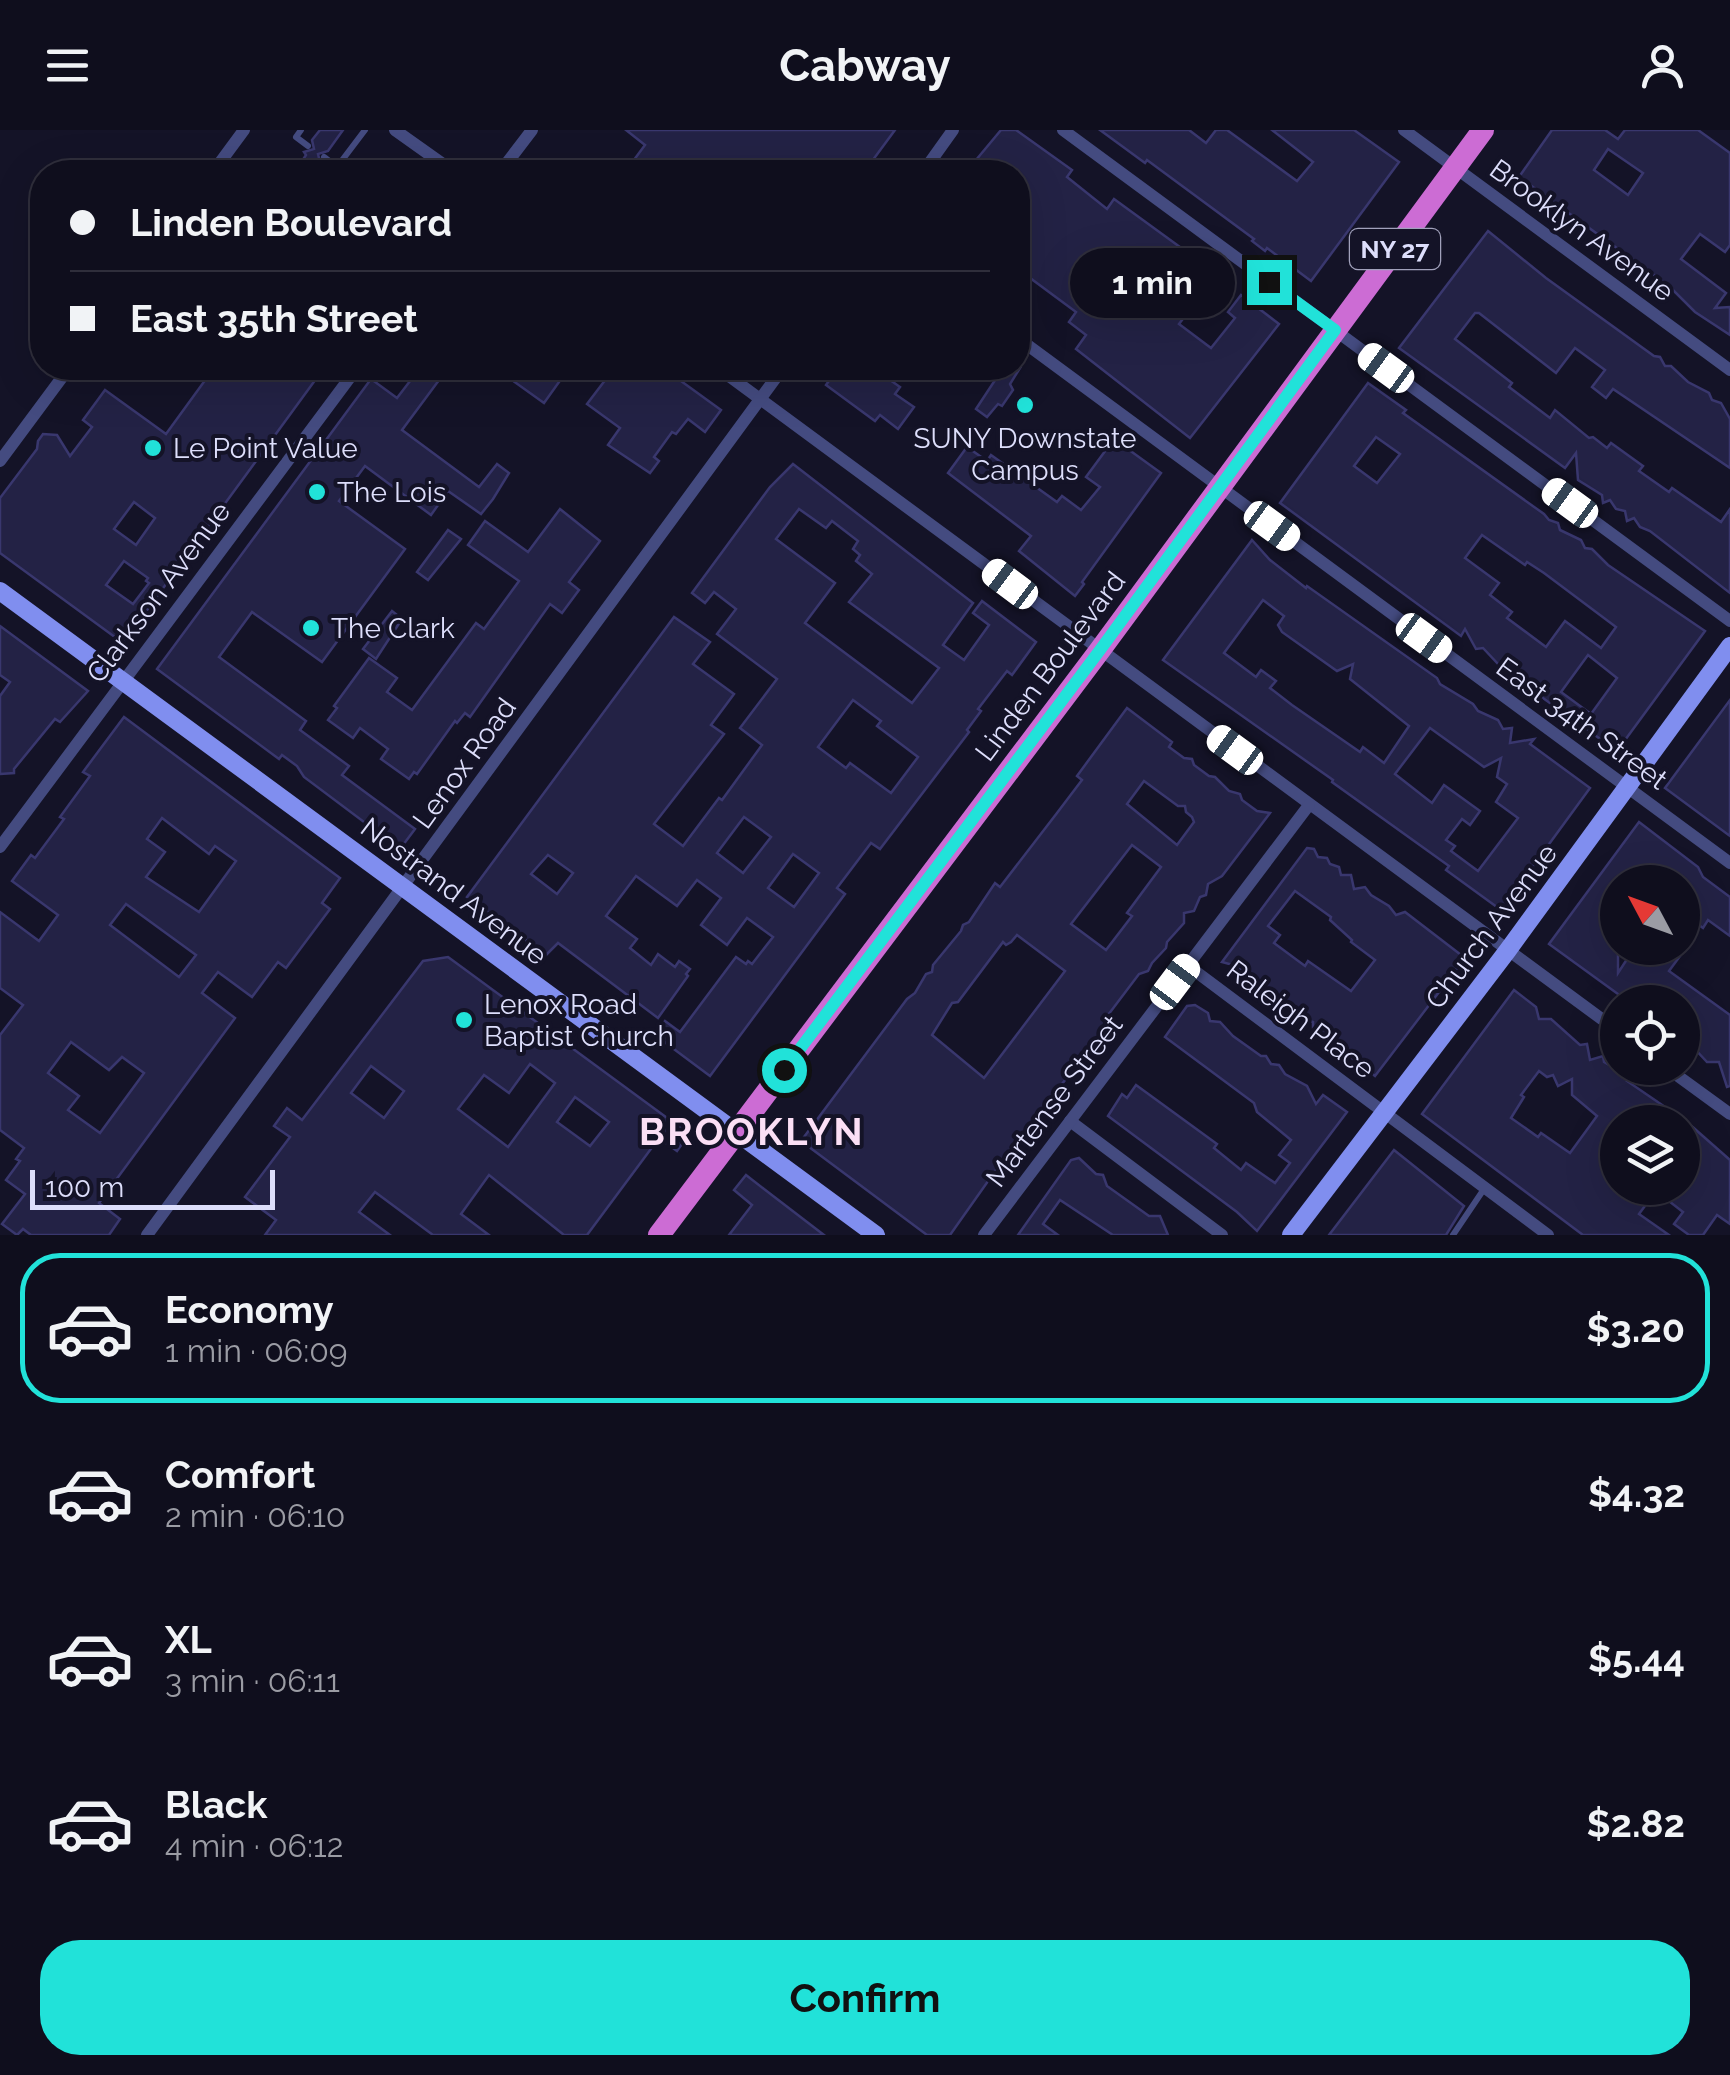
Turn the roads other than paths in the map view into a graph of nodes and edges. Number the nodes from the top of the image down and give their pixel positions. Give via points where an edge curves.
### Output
1 (244, 130) edge
2 (301, 130) edge
3 (365, 130) edge
4 (395, 130) edge
5 (532, 130) edge
6 (954, 130) edge
7 (1062, 130) edge
8 (1404, 130) edge
9 (1483, 130) edge
10 (308, 146) dead end
11 (324, 157) dead end
12 (222, 160) edge
13 (328, 160) edge
14 (342, 160) edge
15 (437, 160) edge
16 (509, 160) edge
17 (931, 160) edge
18 (1455, 168) junction
19 (1335, 330) junction
20 (1030, 347) edge
21 (1730, 370) edge
22 (60, 380) edge
23 (348, 380) edge
24 (734, 380) edge
25 (774, 380) edge
26 (760, 399) junction
27 (0, 461) edge
28 (1220, 488) junction
29 (0, 591) edge
30 (1730, 621) edge
31 (1730, 646) edge
32 (1100, 650) junction
33 (123, 681) junction
34 (1628, 788) junction
35 (1309, 805) junction
36 (0, 847) edge
37 (1730, 863) edge
38 (404, 888) junction
39 (1508, 950) junction
40 (1188, 965) junction
41 (1600, 1018) edge
42 (1690, 1085) edge
43 (1384, 1113) junction
44 (1730, 1114) edge
45 (1070, 1121) junction
46 (737, 1132) junction
47 (1485, 1188) junction
48 (147, 1235) edge
49 (659, 1235) edge
50 (876, 1235) edge
51 (984, 1235) edge
52 (1222, 1235) edge
53 (1291, 1235) edge
54 (1453, 1235) edge
55 (1548, 1235) edge

1 - 12 street
2 - 10 lane via 296,137
3 - 14 lane
4 - 15 street
5 - 16 street
6 - 17 street
7 - 19 street
8 - 18 street, Brooklyn Avenue
9 - 18 highway, Linden Boulevard / NY 27
11 - 13 lane
18 - 19 highway, Linden Boulevard / NY 27
18 - 21 street, Brooklyn Avenue
19 - 28 highway, Linden Boulevard / NY 27
19 - 30 street
20 - 28 street, East 34th Street
22 - 27 street
23 - 33 street, Clarkson Avenue
24 - 26 street
25 - 26 street, Lenox Road
26 - 32 street
26 - 38 street, Lenox Road
28 - 32 highway, Linden Boulevard / NY 27
28 - 34 street, East 34th Street
29 - 33 main road, Nostrand Avenue
31 - 34 main road, Church Avenue
32 - 35 street
32 - 46 highway, Linden Boulevard / NY 27
33 - 36 street, Clarkson Avenue
33 - 38 main road, Nostrand Avenue
34 - 37 street, East 34th Street
34 - 39 main road, Church Avenue
35 - 39 street
35 - 40 street, Martense Street
38 - 46 main road, Nostrand Avenue
38 - 48 street, Lenox Road
39 - 41 street
39 - 43 main road, Church Avenue
40 - 43 street, Raleigh Place
40 - 45 street, Martense Street
42 - 44 street
43 - 47 street, Raleigh Place
43 - 53 main road, Church Avenue
45 - 51 street, Martense Street
45 - 52 street
46 - 49 highway, Linden Boulevard / NY 27
46 - 50 main road, Nostrand Avenue
47 - 54 lane
47 - 55 street, Raleigh Place

